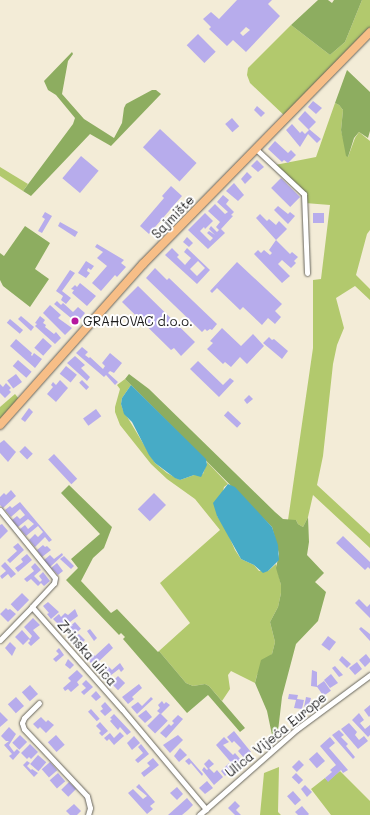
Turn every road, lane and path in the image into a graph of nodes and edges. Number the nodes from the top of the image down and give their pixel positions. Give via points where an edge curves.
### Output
1 (370, 32) edge
2 (256, 149) junction
3 (308, 273) dead end
4 (0, 425) edge
5 (0, 510) edge
6 (32, 607) junction
7 (0, 640) edge
8 (370, 675) edge
9 (39, 702) dead end
10 (206, 809) junction
11 (88, 815) edge
12 (199, 815) edge

1 - 2 main road, Sajmište
2 - 3 street via 304,194
2 - 4 main road, Sajmište via 143,264
5 - 6 street via 54,578 54,582
6 - 7 street
6 - 10 street, Zrinska ulica
8 - 10 street, Ulica Vijeća Europe via 297,729
9 - 11 street via 24,718 24,729 87,796 90,808
10 - 12 street, Ulica Vijeća Europe

